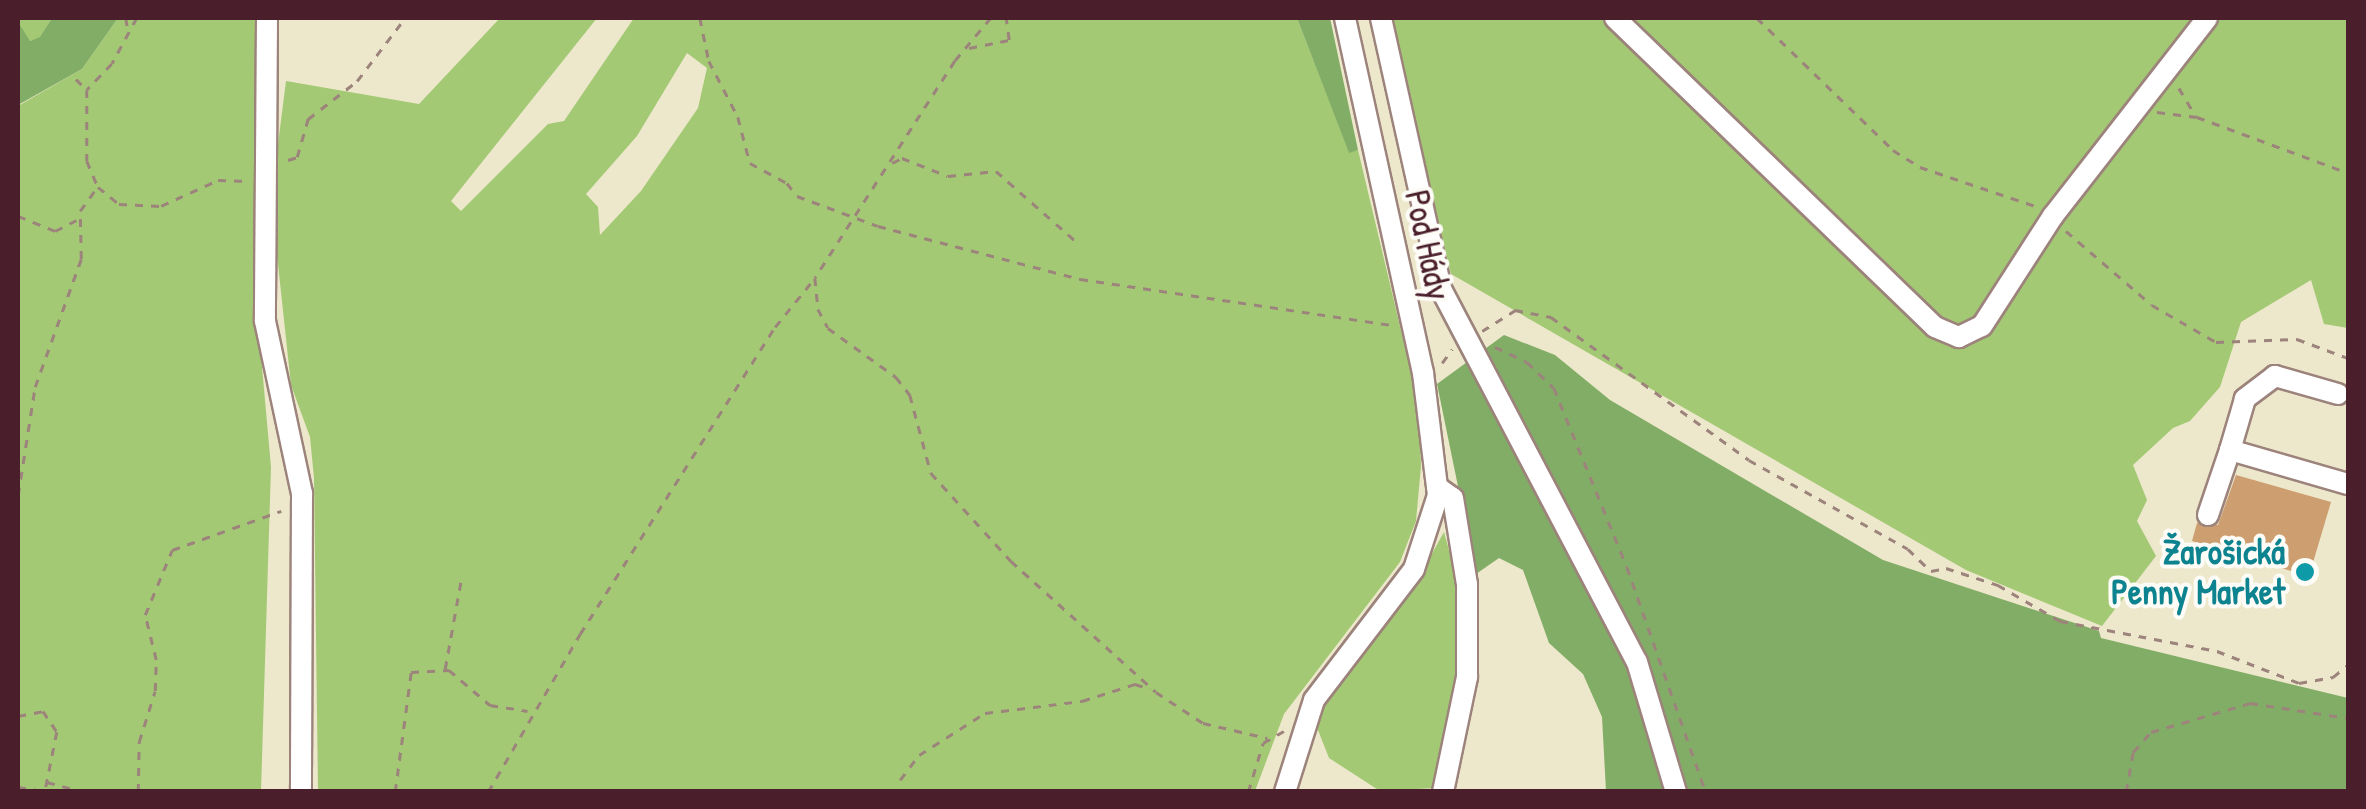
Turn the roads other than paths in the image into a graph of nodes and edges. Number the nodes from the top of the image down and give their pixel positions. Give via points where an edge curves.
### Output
1 (267, 18) edge
2 (1345, 18) edge
3 (1381, 18) edge
4 (1614, 18) edge
5 (2207, 18) edge
6 (2338, 394) dead end
7 (2230, 450) junction
8 (2348, 484) edge
9 (1437, 487) junction
10 (2208, 515) dead end
11 (301, 792) edge
12 (1285, 792) edge
13 (1443, 792) edge
14 (1676, 792) edge

1 - 11 street via 265,322 271,370 294,438 302,509
2 - 9 street, Pod Hády via 1423,373
3 - 14 street via 1441,289 1637,662
4 - 5 street via 1935,327 1959,337 1982,326 2053,216
6 - 7 street via 2276,376 2245,398
7 - 8 street
7 - 10 street
9 - 12 street, Pod Hády via 1433,522 1414,569 1320,692
9 - 13 street, Pod Hády via 1453,498 1467,584 1467,677

